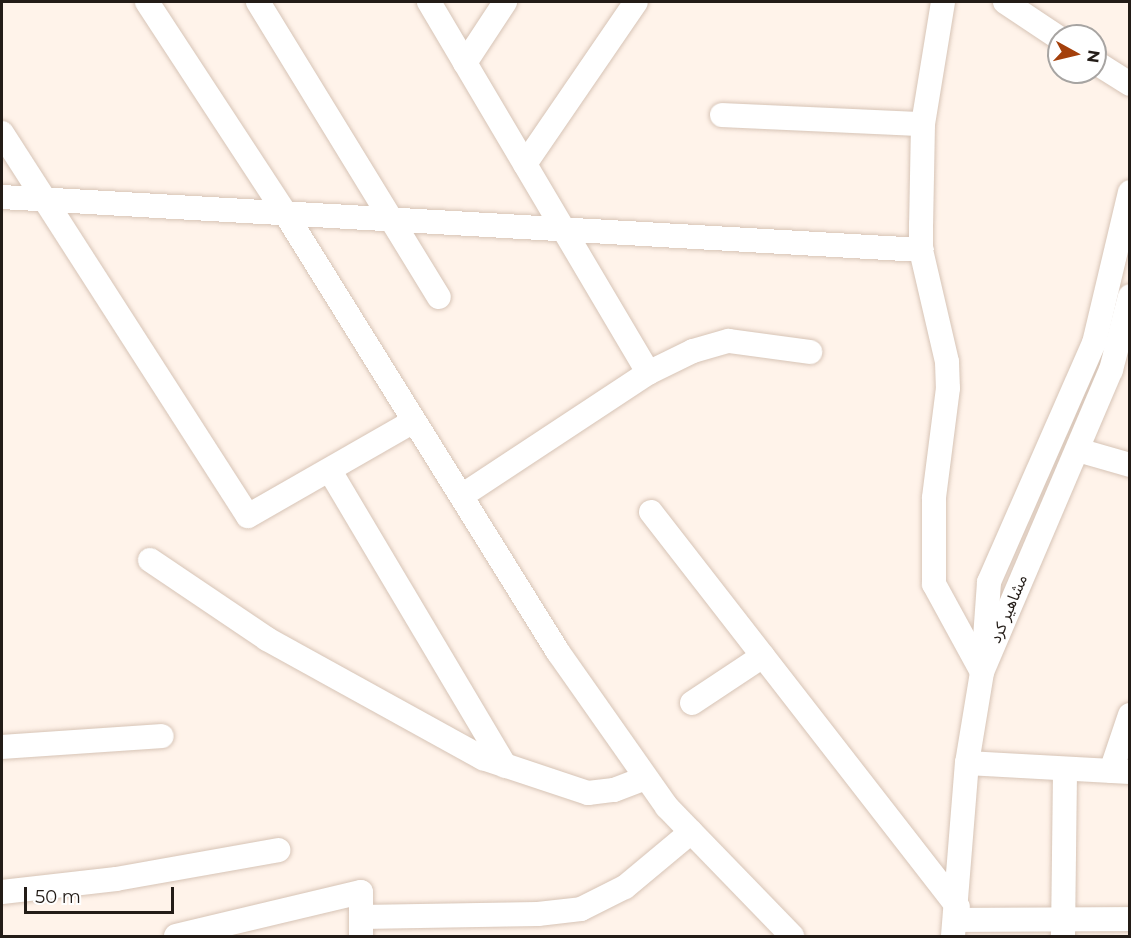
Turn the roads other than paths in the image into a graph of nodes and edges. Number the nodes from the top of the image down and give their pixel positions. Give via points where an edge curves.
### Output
1 (147, 2) edge
2 (258, 2) edge
3 (429, 2) edge
4 (505, 2) edge
5 (636, 2) edge
6 (943, 2) edge
7 (1005, 2) edge
8 (1033, 9) edge
9 (1047, 25) edge
10 (465, 63) junction
11 (1107, 70) edge
12 (1130, 84) edge
13 (722, 115) dead end
14 (923, 124) junction
15 (2, 133) edge
16 (525, 164) junction
17 (1130, 192) edge
18 (2, 197) edge
19 (42, 199) junction
20 (285, 213) junction
21 (392, 219) junction
22 (565, 231) junction
23 (921, 250) junction
24 (1130, 296) edge
25 (439, 297) dead end
26 (810, 352) dead end
27 (648, 373) junction
28 (414, 421) junction
29 (1078, 450) junction
30 (1130, 465) edge
31 (330, 471) junction
32 (463, 495) junction
33 (651, 512) dead end
34 (150, 560) dead end
35 (763, 656) junction
36 (982, 672) junction
37 (692, 703) dead end
38 (1130, 715) edge
39 (162, 736) dead end
40 (2, 747) edge
41 (967, 763) junction
42 (505, 766) junction
43 (1065, 769) junction
44 (1120, 772) edge
45 (645, 778) junction
46 (691, 832) junction
47 (278, 850) dead end
48 (2, 892) edge
49 (1130, 919) edge
50 (956, 921) edge
51 (361, 927) edge
52 (1063, 928) edge
53 (176, 936) edge
54 (792, 936) edge

1 - 20 street
2 - 21 street
3 - 10 street
4 - 10 street
5 - 16 street
6 - 14 street
7 - 8 street
8 - 9 street
10 - 16 street
11 - 12 street
13 - 14 street
14 - 23 street
15 - 19 street
16 - 22 street
17 - 36 street via 1094,343 989,582
18 - 19 street
19 - 20 street
19 - 31 street via 248,516
20 - 21 street
20 - 28 street
21 - 22 street
21 - 25 street
22 - 23 street
22 - 27 street
23 - 36 street via 947,362 948,388 934,498 934,584
24 - 29 street, مشاهیر کرد via 1111,370
26 - 27 street via 729,341 693,351
27 - 32 street
28 - 31 street
28 - 32 street
29 - 30 street
29 - 36 street, مشاهیر کرد
31 - 42 street
32 - 45 street via 558,652
33 - 35 street
34 - 42 street via 267,639 483,758
35 - 37 street
35 - 50 street
36 - 41 street, مشاهیر کرد
38 - 44 street
39 - 40 street
41 - 43 street
41 - 50 street, مشاهیر کرد
42 - 45 street via 588,793 614,790
43 - 44 street
43 - 52 street
45 - 46 street
46 - 51 street via 625,887 580,909
46 - 54 street
47 - 48 street via 116,879
49 - 52 street
50 - 52 street
51 - 53 street via 361,892

